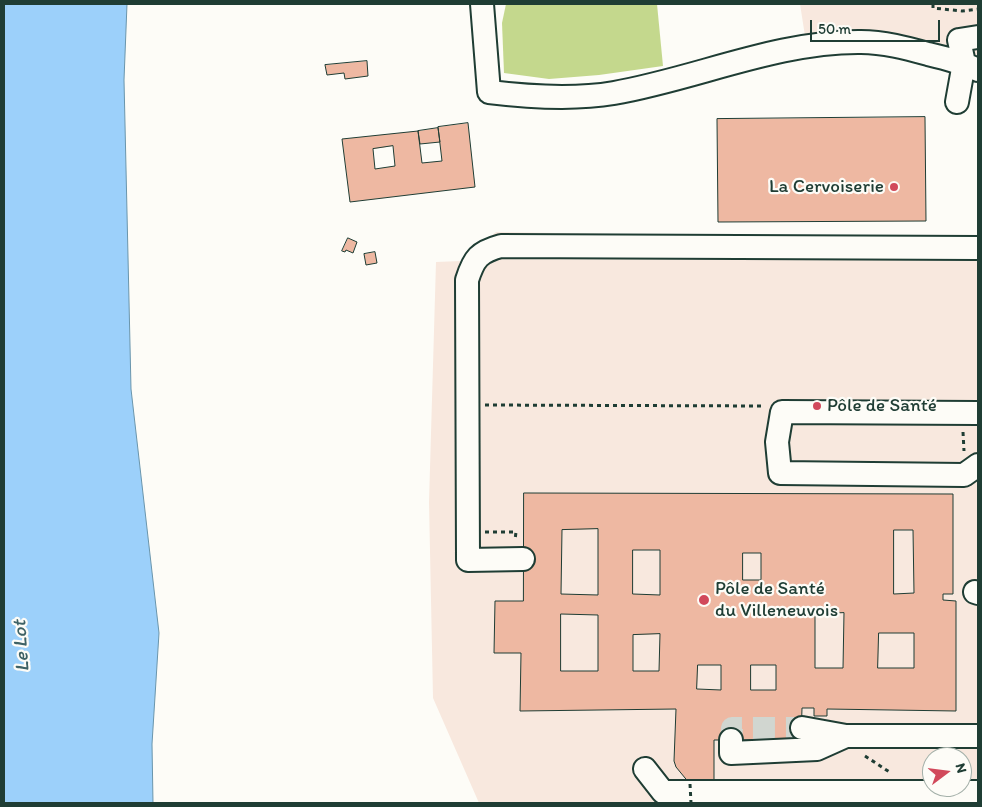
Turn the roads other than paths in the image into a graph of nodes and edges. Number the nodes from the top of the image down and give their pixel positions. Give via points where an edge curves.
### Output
1 (482, 4) edge
2 (978, 37) edge
3 (971, 66) edge
4 (957, 102) dead end
5 (978, 248) edge
6 (971, 414) edge
7 (971, 470) edge
8 (519, 559) road end
9 (802, 728) tunnel mouth
10 (846, 736) junction
11 (978, 736) edge
12 (731, 740) dead end
13 (645, 769) dead end
14 (978, 792) edge

1 - 3 street via 490,92 532,97 611,93 662,84 762,56 861,42 897,46
2 - 3 street via 959,40
3 - 4 street
5 - 8 street via 501,246 486,250 472,263 467,280 468,560
6 - 7 street via 782,412 777,442 780,473
9 - 10 street
10 - 11 street
10 - 12 street via 817,749 731,753
13 - 14 street via 663,792

